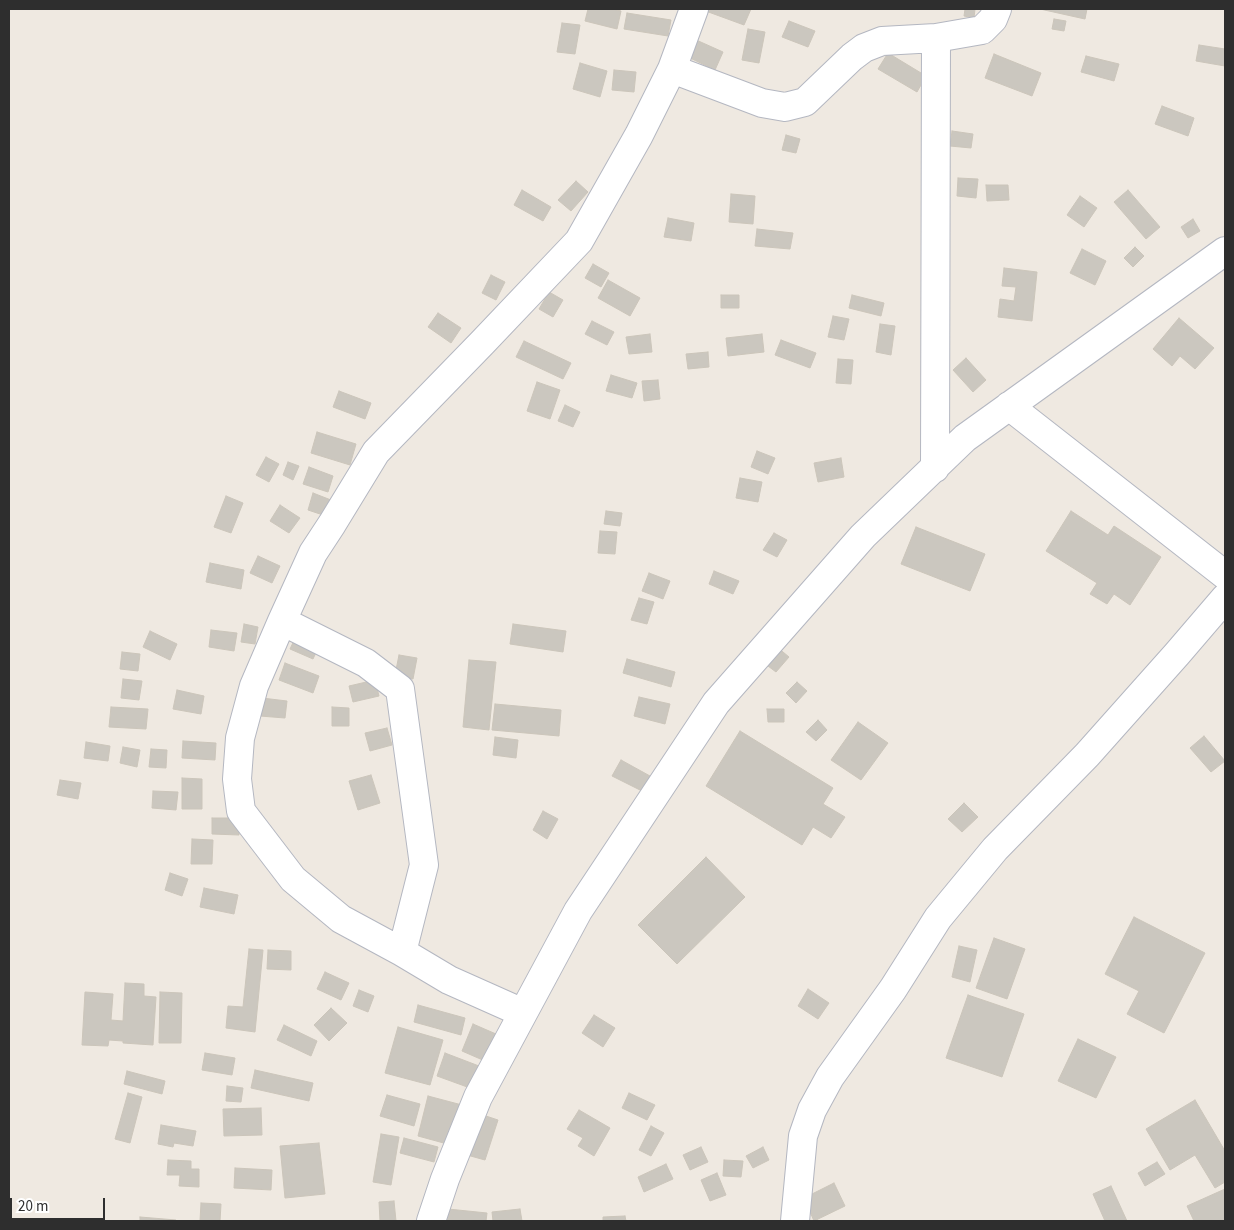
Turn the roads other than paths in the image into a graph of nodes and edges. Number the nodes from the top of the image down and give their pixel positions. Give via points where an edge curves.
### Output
1 (694, 9) edge
2 (996, 9) edge
3 (936, 38) junction
4 (672, 69) junction
5 (1225, 251) edge
6 (1009, 406) junction
7 (935, 468) junction
8 (1225, 575) edge
9 (1225, 598) edge
10 (282, 621) junction
11 (402, 952) junction
12 (523, 1013) junction
13 (431, 1221) edge
14 (795, 1221) edge

1 - 4 street
2 - 3 street via 994,19 982,30
3 - 4 street via 882,41 864,48 805,102 785,107 762,103
3 - 7 street
4 - 10 street via 579,242 376,452 313,553
5 - 6 street
6 - 7 street via 965,438
6 - 8 street
7 - 12 street via 863,536 716,703 578,912
9 - 14 street via 1086,755 995,849 938,918 893,989 830,1077 812,1110 803,1136
10 - 11 street via 366,663 400,689 424,865
10 - 11 street via 254,686 240,738 237,779 241,811 293,879 341,919
11 - 12 street via 449,980
12 - 13 street via 478,1097

